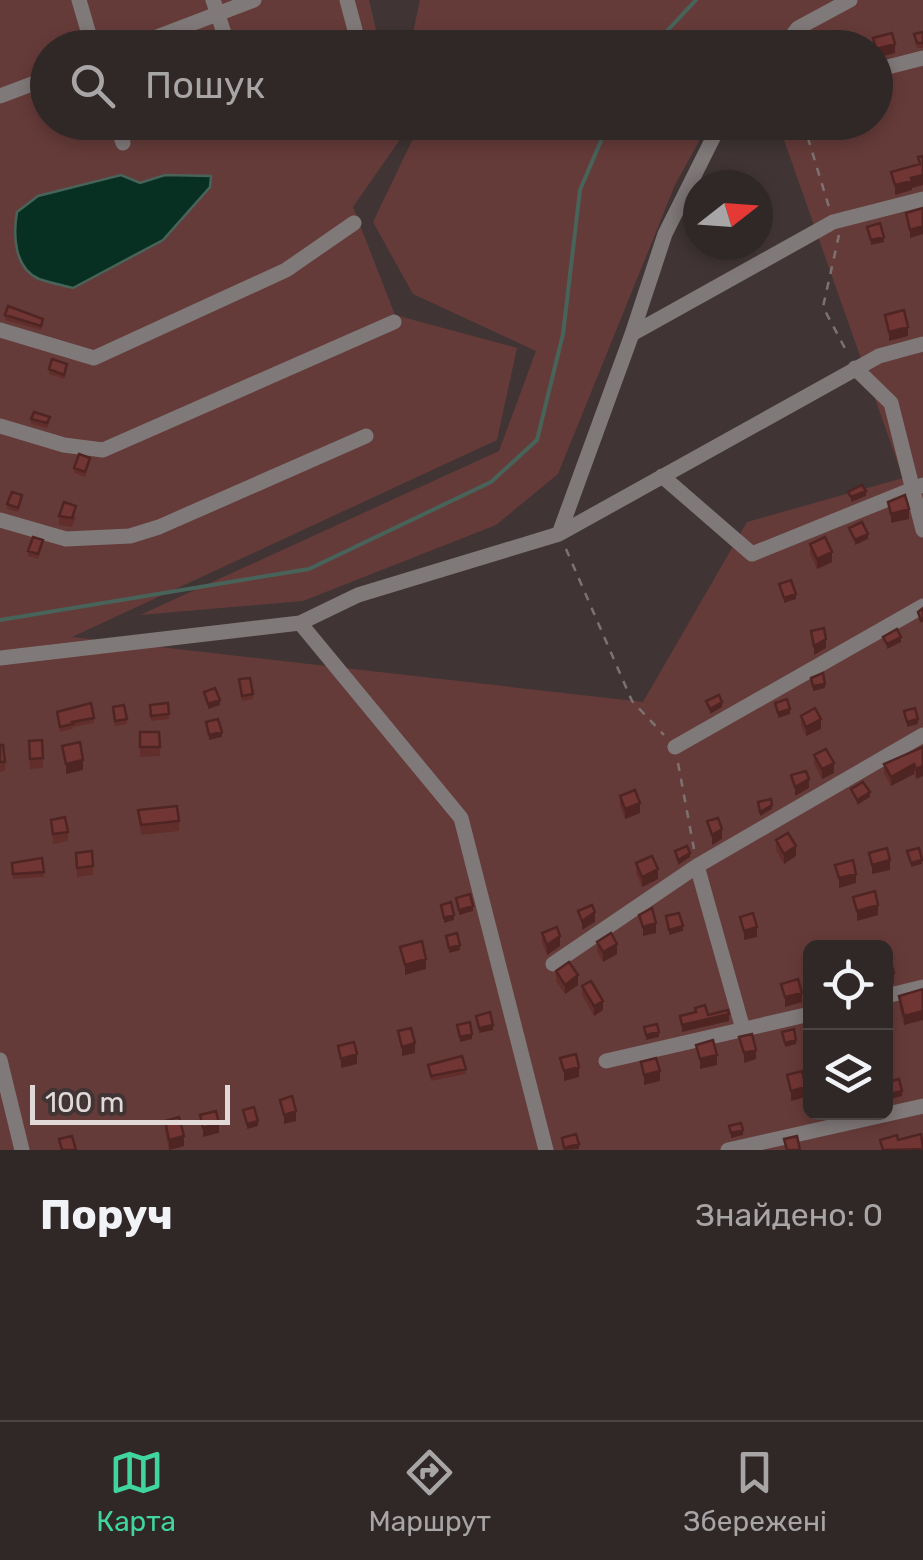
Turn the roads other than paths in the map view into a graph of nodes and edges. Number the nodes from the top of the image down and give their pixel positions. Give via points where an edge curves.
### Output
1 (79, 0) edge
2 (254, 0) edge
3 (347, 0) edge
4 (850, 0) edge
5 (215, 7) edge
6 (88, 30) edge
7 (166, 30) edge
8 (355, 30) dead end
9 (796, 30) edge
10 (923, 58) edge
11 (893, 66) edge
12 (30, 85) edge
13 (0, 96) edge
14 (712, 140) edge
15 (923, 199) edge
16 (354, 224) dead end
17 (394, 322) dead end
18 (0, 330) edge
19 (632, 334) junction
20 (923, 344) edge
21 (856, 368) junction
22 (0, 426) edge
23 (366, 436) dead end
24 (662, 476) junction
25 (918, 486) edge
26 (0, 520) edge
27 (923, 530) edge
28 (559, 534) junction
29 (923, 606) edge
30 (300, 622) junction
31 (0, 658) edge
32 (923, 734) edge
33 (675, 747) road end
34 (698, 866) junction
35 (553, 964) dead end
36 (923, 988) edge
37 (893, 994) edge
38 (803, 1016) edge
39 (743, 1029) junction
40 (0, 1060) edge
41 (606, 1061) dead end
42 (923, 1106) edge
43 (22, 1150) edge
44 (546, 1150) edge
45 (728, 1150) edge

1 - 6 street
2 - 5 street
3 - 8 street
4 - 9 street
5 - 7 street
10 - 11 street
12 - 13 street
14 - 19 street via 666,234
15 - 19 street via 838,220
16 - 18 street via 286,270 94,358
17 - 22 street via 103,450
19 - 28 street
20 - 21 street
21 - 24 street
21 - 25 street via 891,404
23 - 26 street via 130,536 66,539
24 - 25 street via 752,554
24 - 28 street
25 - 27 street
28 - 30 street via 358,595
29 - 33 street
30 - 31 street
30 - 44 street via 461,818
32 - 34 street
34 - 35 street
34 - 39 street
36 - 37 street
38 - 39 street
39 - 41 street
40 - 43 street
42 - 45 street

